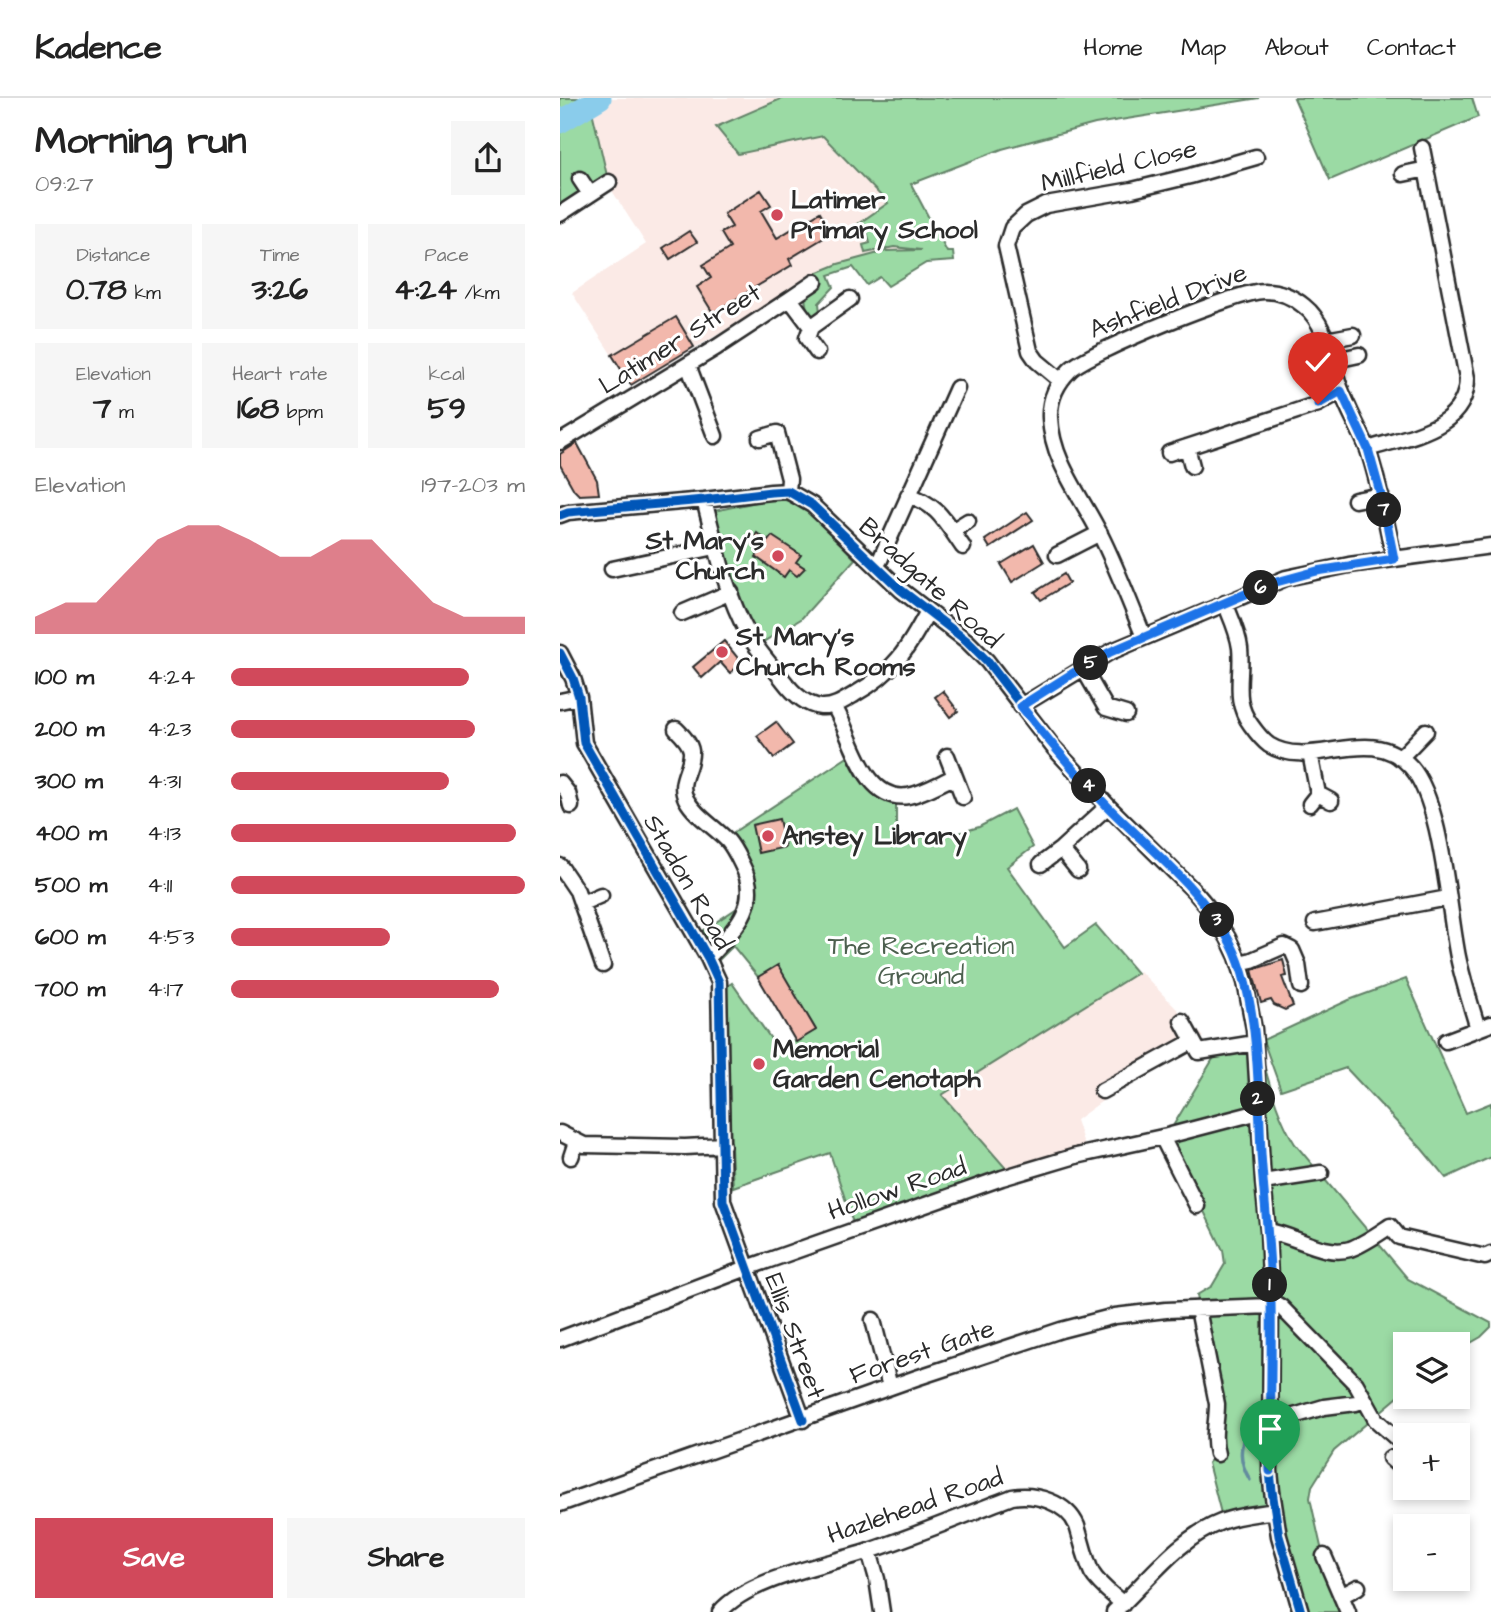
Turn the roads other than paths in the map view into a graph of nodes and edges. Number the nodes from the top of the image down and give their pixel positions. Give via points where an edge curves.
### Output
1 (1422, 148) dead end
2 (1249, 162) dead end
3 (1427, 169) junction
4 (1403, 174) dead end
5 (580, 179) dead end
6 (609, 182) dead end
7 (590, 194) junction
8 (560, 214) edge
9 (815, 282) dead end
10 (790, 299) junction
11 (850, 299) dead end
12 (811, 327) junction
13 (1353, 335) dead end
14 (1325, 340) junction
15 (817, 352) dead end
16 (1359, 355) dead end
17 (1331, 361) junction
18 (688, 365) junction
19 (1061, 381) junction
20 (957, 388) dead end
21 (1341, 391) junction
22 (715, 436) dead end
23 (760, 438) dead end
24 (560, 442) edge
25 (1187, 447) junction
26 (1368, 449) junction
27 (1169, 453) dead end
28 (1192, 466) dead end
29 (788, 491) junction
30 (908, 495) junction
31 (1381, 495) junction
32 (704, 500) junction
33 (1355, 500) dead end
34 (563, 512) edge
35 (968, 521) dead end
36 (952, 531) junction
37 (1100, 533) junction
38 (1491, 546) edge
39 (715, 547) junction
40 (963, 547) dead end
41 (1057, 555) dead end
42 (1394, 559) junction
43 (875, 565) junction
44 (612, 569) dead end
45 (731, 592) junction
46 (1225, 603) junction
47 (928, 611) junction
48 (682, 613) dead end
49 (1144, 637) junction
50 (560, 653) edge
51 (1083, 668) junction
52 (579, 696) junction
53 (560, 701) edge
54 (834, 706) junction
55 (1021, 706) junction
56 (1126, 714) dead end
57 (676, 729) dead end
58 (1426, 731) dead end
59 (1310, 753) junction
60 (947, 756) dead end
61 (1399, 758) junction
62 (954, 777) junction
63 (560, 783) edge
64 (963, 797) dead end
65 (1320, 800) dead end
66 (571, 806) dead end
67 (1108, 806) junction
68 (1061, 849) junction
69 (1041, 864) dead end
70 (560, 866) edge
71 (1078, 870) dead end
72 (601, 895) dead end
73 (1448, 898) junction
74 (582, 902) junction
75 (1315, 923) dead end
76 (709, 958) junction
77 (1239, 962) junction
78 (603, 965) dead end
79 (1301, 986) dead end
80 (1182, 1021) dead end
81 (1484, 1027) edge
82 (1193, 1041) junction
83 (1446, 1041) dead end
84 (1255, 1043) junction
85 (1102, 1091) dead end
86 (1259, 1112) junction
87 (560, 1133) edge
88 (1162, 1137) junction
89 (576, 1142) junction
90 (723, 1145) junction
91 (571, 1157) dead end
92 (1321, 1173) dead end
93 (1263, 1182) junction
94 (1198, 1206) dead end
95 (1268, 1231) junction
96 (1491, 1254) edge
97 (747, 1268) junction
98 (1271, 1304) junction
99 (1198, 1308) junction
100 (873, 1320) dead end
101 (560, 1339) edge
102 (890, 1388) junction
103 (1364, 1400) junction
104 (803, 1420) junction
105 (1270, 1423) junction
106 (1393, 1435) edge
107 (1217, 1454) dead end
108 (1390, 1458) dead end
109 (1393, 1461) edge
110 (560, 1504) edge
111 (1275, 1511) junction
112 (869, 1551) junction
113 (1324, 1556) dead end
114 (1359, 1587) dead end
115 (1341, 1596) junction
116 (1118, 1608) edge
117 (720, 1612) edge
118 (882, 1612) edge
119 (1301, 1612) edge
120 (1348, 1612) edge

1 - 3 street
2 - 19 street, Millfield Close via 1046,205 1012,228 1006,246 1030,351
3 - 4 street
3 - 26 street via 1467,390 1457,411 1437,427
5 - 7 street
6 - 7 street
7 - 8 street
9 - 10 street, Latimer Street
10 - 12 street, Latimer Street
10 - 18 street, Latimer Street
11 - 12 street
12 - 15 street via 807,338
13 - 14 street
14 - 17 street, Ashfield Drive
14 - 19 street, Ashfield Drive via 1305,306 1279,292 1253,292 1100,352 1076,365
16 - 17 street
17 - 21 street, Ashfield Drive
18 - 22 street
18 - 24 street, Latimer Street
19 - 37 street via 1051,404 1053,436 1061,463
20 - 30 street
21 - 25 street via 1318,404
21 - 26 street, Ashfield Drive
23 - 29 street via 777,433
25 - 27 street
25 - 28 street
26 - 31 street, Ashfield Drive
29 - 32 street
29 - 43 street, Bradgate Road via 812,505
30 - 36 street via 929,502
30 - 43 street
31 - 33 street
31 - 42 street, Ashfield Drive
32 - 34 street
32 - 39 street
35 - 36 street
36 - 40 street
37 - 41 street
37 - 49 street
38 - 42 street
39 - 44 street
39 - 45 street
42 - 46 street via 1286,578
43 - 47 street, Bradgate Road
45 - 48 street
45 - 54 street via 748,634 786,684 813,705
46 - 49 street
46 - 59 street via 1240,650 1239,700 1245,717 1269,744 1286,752
47 - 54 street via 909,647 890,670
47 - 55 street, Bradgate Road via 987,661
49 - 51 street
50 - 52 street, Stadon Road
51 - 55 street
51 - 56 street via 1107,708
52 - 53 street
52 - 76 street, Stadon Road via 584,743
54 - 62 street via 868,778 881,790 910,795
55 - 67 street, Bradgate Road
57 - 76 street via 691,751 682,785 685,797 731,844 750,885 741,921
58 - 61 street
59 - 61 street via 1372,746
59 - 65 street
60 - 62 street
61 - 73 street via 1411,766 1432,807
62 - 64 street
63 - 66 street
67 - 68 street
67 - 77 street, Bradgate Road via 1211,911
68 - 69 street
68 - 71 street
70 - 74 street
72 - 74 street
73 - 75 street via 1332,928
73 - 81 street via 1458,958
74 - 78 street
76 - 90 street, Stadon Road via 719,982
77 - 79 street via 1284,946 1292,950 1298,964
77 - 84 street, Bradgate Road
80 - 82 street
81 - 83 street
82 - 84 street via 1199,1052
82 - 85 street
84 - 86 street, Bradgate Road
86 - 88 street, Hollow Road
86 - 93 street, Bradgate Road
87 - 89 street
88 - 94 street
88 - 97 street, Hollow Road via 1002,1178
89 - 90 street
89 - 91 street
90 - 97 street, Stadon Road via 723,1201
92 - 93 street
93 - 95 street, Bradgate Road
95 - 96 street via 1339,1251 1390,1226 1399,1237 1415,1242 1485,1257
95 - 98 street, Bradgate Road
97 - 101 street, Hollow Road
97 - 104 street, Ellis Street
98 - 99 street, Forest Gate
98 - 103 street via 1281,1307 1356,1384
98 - 105 street, Bradgate Road
99 - 102 street, Forest Gate via 1115,1316 1061,1330
99 - 107 street via 1223,1418 1213,1432
100 - 102 street
102 - 104 street, Forest Gate
103 - 105 street
103 - 106 street
104 - 110 street, Forest Gate
105 - 111 street, Bradgate Road
108 - 109 street
111 - 116 street via 1223,1521 1198,1534
111 - 119 street, Bradgate Road
112 - 116 street, Hazlehead Road via 1012,1497 1034,1496 1072,1518 1094,1576
112 - 117 street, Hazlehead Road via 760,1586 733,1599
112 - 118 street
113 - 115 street
114 - 115 street
115 - 120 street

